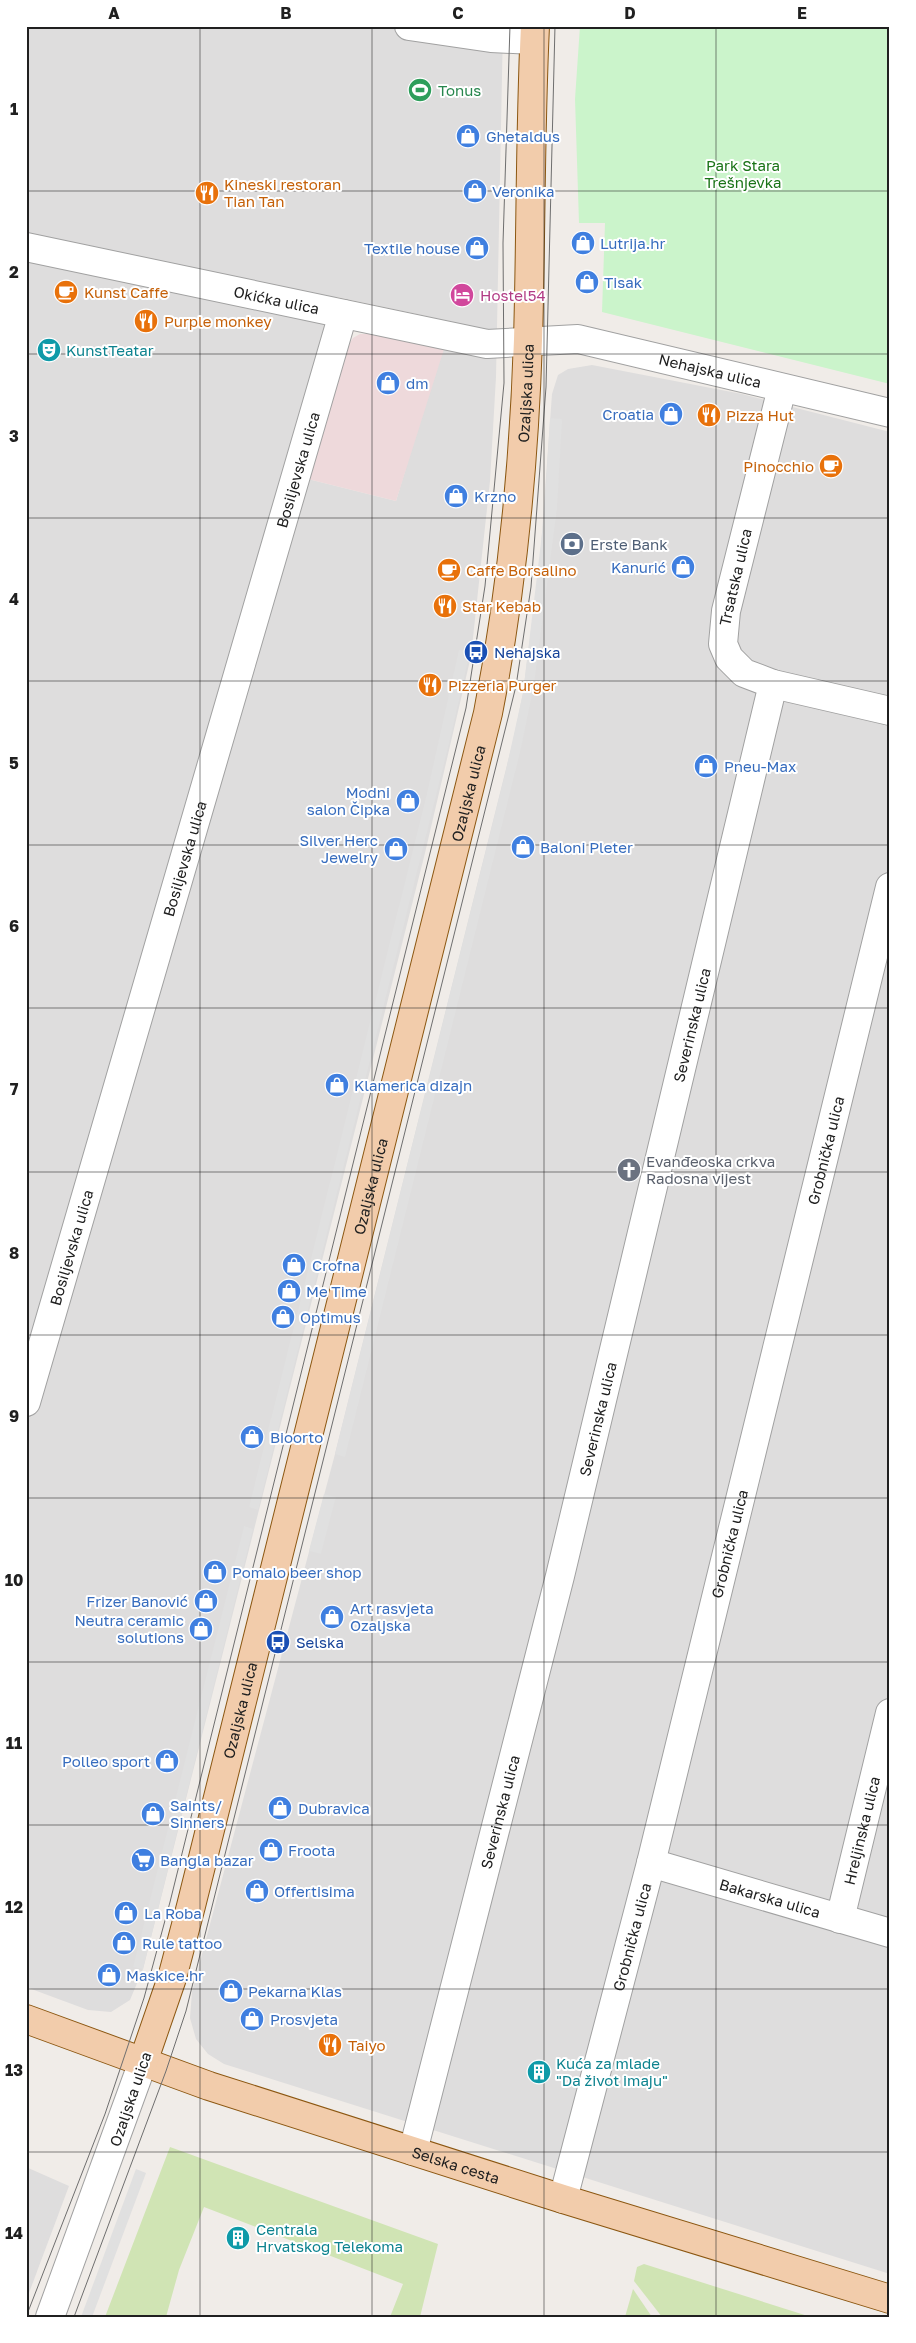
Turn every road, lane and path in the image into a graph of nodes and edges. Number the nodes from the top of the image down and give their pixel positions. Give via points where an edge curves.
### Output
1 (408, 26) edge
2 (534, 33) edge
3 (26, 247) edge
4 (343, 314) junction
5 (528, 342) junction
6 (782, 388) junction
7 (890, 413) edge
8 (773, 684) junction
9 (890, 711) edge
10 (890, 887) edge
11 (26, 1402) edge
12 (890, 1713) edge
13 (651, 1863) junction
14 (840, 1919) junction
15 (890, 1934) edge
16 (26, 2019) edge
17 (143, 2062) junction
18 (413, 2151) junction
19 (563, 2199) junction
20 (890, 2299) edge
21 (50, 2317) edge

1 - 2 street via 491,38
2 - 5 main road, Ozaljska ulica
3 - 4 street, Okićka ulica
4 - 5 street, Okićka ulica via 487,344
4 - 11 street, Bosiljevska ulica
5 - 6 street, Nehajska ulica via 578,339
5 - 17 main road, Ozaljska ulica via 515,540 488,712 191,1906 172,1978
6 - 7 street, Nehajska ulica
6 - 8 street, Trsatska ulica via 723,630 723,644 729,658 744,672
8 - 9 street, Trsatska ulica
8 - 18 street, Severinska ulica via 560,1576
10 - 13 street, Grobnička ulica
12 - 14 street, Hreljinska ulica
13 - 14 street, Bakarska ulica
13 - 19 street, Grobnička ulica
14 - 15 street, Bakarska ulica
16 - 17 main road, Selska cesta
17 - 18 main road, Selska cesta
17 - 21 street, Ozaljska ulica
18 - 19 main road, Selska cesta
19 - 20 main road, Selska cesta

